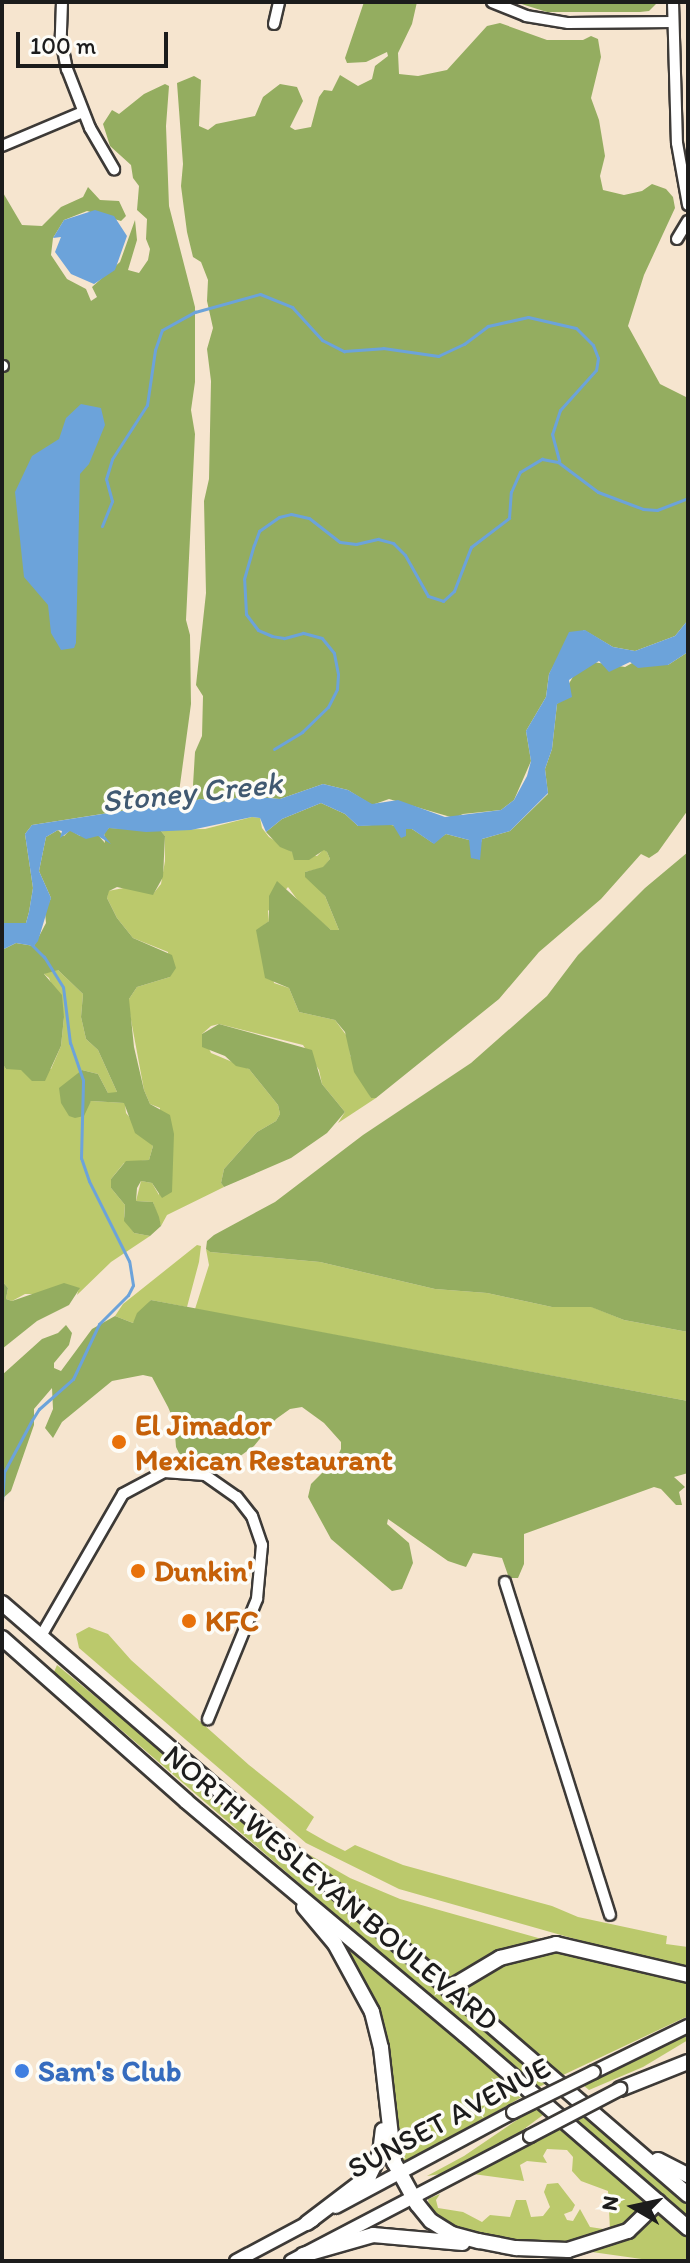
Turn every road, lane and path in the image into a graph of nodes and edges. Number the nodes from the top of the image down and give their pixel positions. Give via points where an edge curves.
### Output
1 (62, 2) edge
2 (279, 2) edge
3 (492, 2) edge
4 (673, 2) edge
5 (673, 22) junction
6 (274, 24) dead end
7 (83, 112) junction
8 (2, 146) edge
9 (114, 169) dead end
10 (688, 205) edge
11 (688, 221) edge
12 (677, 239) dead end
13 (505, 1582) dead end
14 (2, 1603) edge
15 (41, 1636) junction
16 (2, 1638) edge
17 (208, 1719) dead end
18 (272, 1871) junction
19 (610, 1915) dead end
20 (688, 1975) edge
21 (448, 1989) junction
22 (688, 2026) edge
23 (688, 2054) edge
24 (688, 2062) edge
25 (620, 2089) junction
26 (386, 2094) junction
27 (608, 2126) junction
28 (399, 2173) junction
29 (688, 2175) edge
30 (688, 2195) edge
31 (412, 2197) junction
32 (658, 2202) junction
33 (307, 2223) junction
34 (688, 2228) edge
35 (516, 2248) junction
36 (297, 2258) edge
37 (236, 2261) edge

1 - 7 street via 61,39
2 - 6 street
3 - 5 street via 526,16 568,23
4 - 5 street
5 - 10 street via 679,169
7 - 8 street
7 - 9 street
11 - 12 street
13 - 19 street
14 - 15 highway, NORTH WESLEYAN BOULEVARD
15 - 17 street via 123,1494 164,1472 205,1475 237,1497 252,1516 262,1545 257,1599
15 - 21 highway, NORTH WESLEYAN BOULEVARD
16 - 18 highway, NORTH WESLEYAN BOULEVARD
18 - 26 highway via 326,1933 359,1986 377,2027
18 - 32 highway, NORTH WESLEYAN BOULEVARD
20 - 21 highway via 556,1944 500,1958
21 - 27 highway, NORTH WESLEYAN BOULEVARD
22 - 28 main road, SUNSET AVENUE, bridge
23 - 25 main road, SUNSET AVENUE
24 - 25 highway
25 - 31 main road, SUNSET AVENUE, bridge
26 - 28 highway
26 - 33 highway via 381,2148 369,2176
27 - 29 highway
27 - 30 highway
28 - 31 highway
28 - 33 main road, SUNSET AVENUE
31 - 35 highway via 426,2216 452,2234
31 - 36 main road, SUNSET AVENUE
32 - 34 highway, NORTH WESLEYAN BOULEVARD
32 - 35 highway via 635,2226 593,2245 568,2250
33 - 37 main road, SUNSET AVENUE
35 - 36 highway via 373,2235

